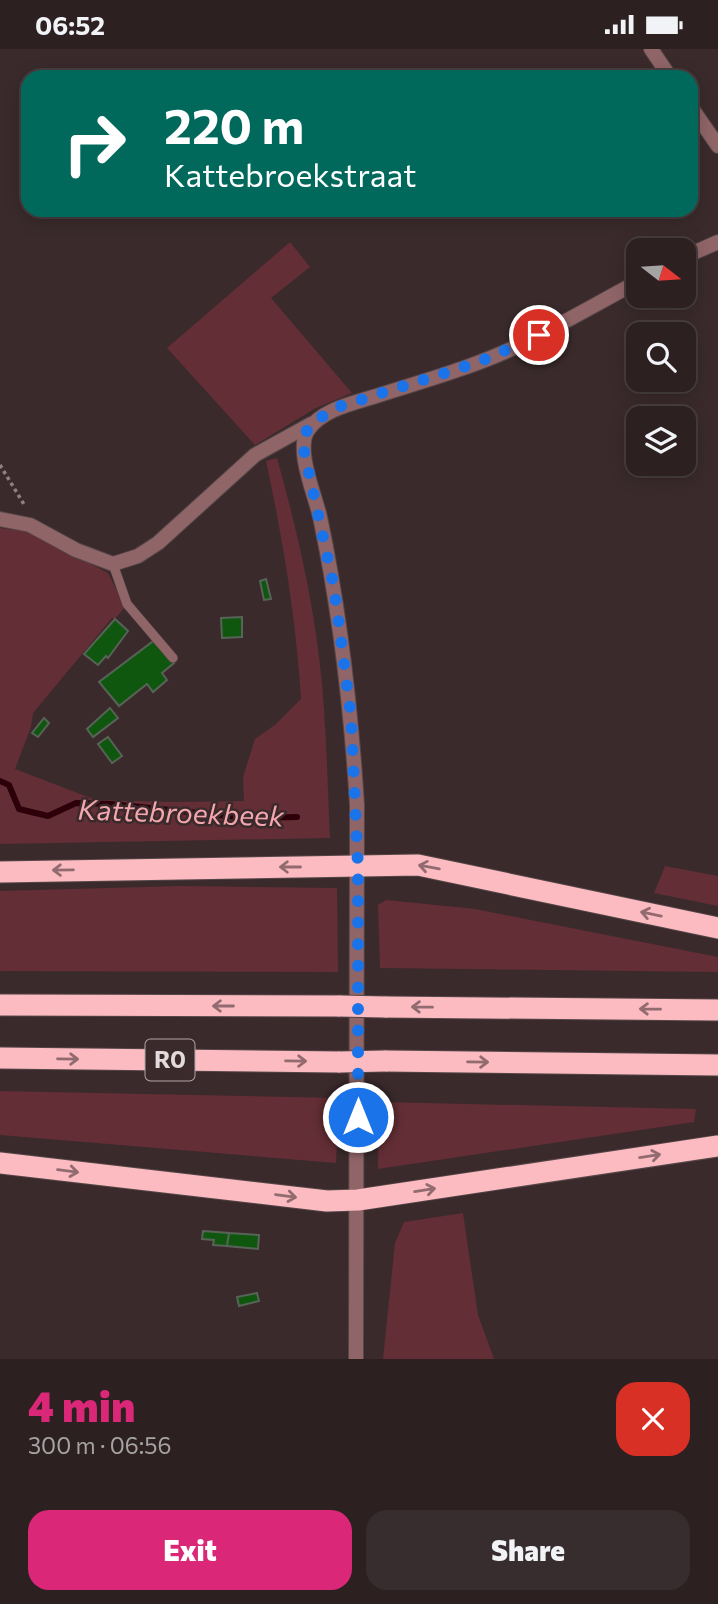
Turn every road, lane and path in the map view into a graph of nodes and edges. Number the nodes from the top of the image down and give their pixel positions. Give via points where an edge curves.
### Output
1 (651, 49) edge
2 (665, 70) edge
3 (698, 117) edge
4 (718, 146) edge
5 (718, 242) edge
6 (696, 252) edge
7 (626, 288) edge
8 (315, 421) junction
9 (0, 465) edge
10 (0, 519) edge
11 (30, 525) junction
12 (113, 565) junction
13 (173, 658) dead end
14 (358, 867) junction
15 (0, 872) edge
16 (718, 928) edge
17 (0, 1005) edge
18 (718, 1010) edge
19 (0, 1058) edge
20 (718, 1065) edge
21 (718, 1146) edge
22 (0, 1163) edge
23 (358, 1200) junction
24 (356, 1359) edge

1 - 2 street
3 - 4 street
5 - 6 street
7 - 8 street via 522,344 338,407
8 - 12 street via 255,455 158,543
8 - 14 street via 303,446 343,645
9 - 11 path via 24,502
10 - 11 street
11 - 12 street
12 - 13 lane via 127,604
14 -> 15 highway
16 -> 14 highway via 418,865
14 - 23 street
18 -> 17 highway, R0, bridge
19 -> 20 highway, R0, bridge
23 -> 21 highway
22 -> 23 highway via 327,1201
23 - 24 street

